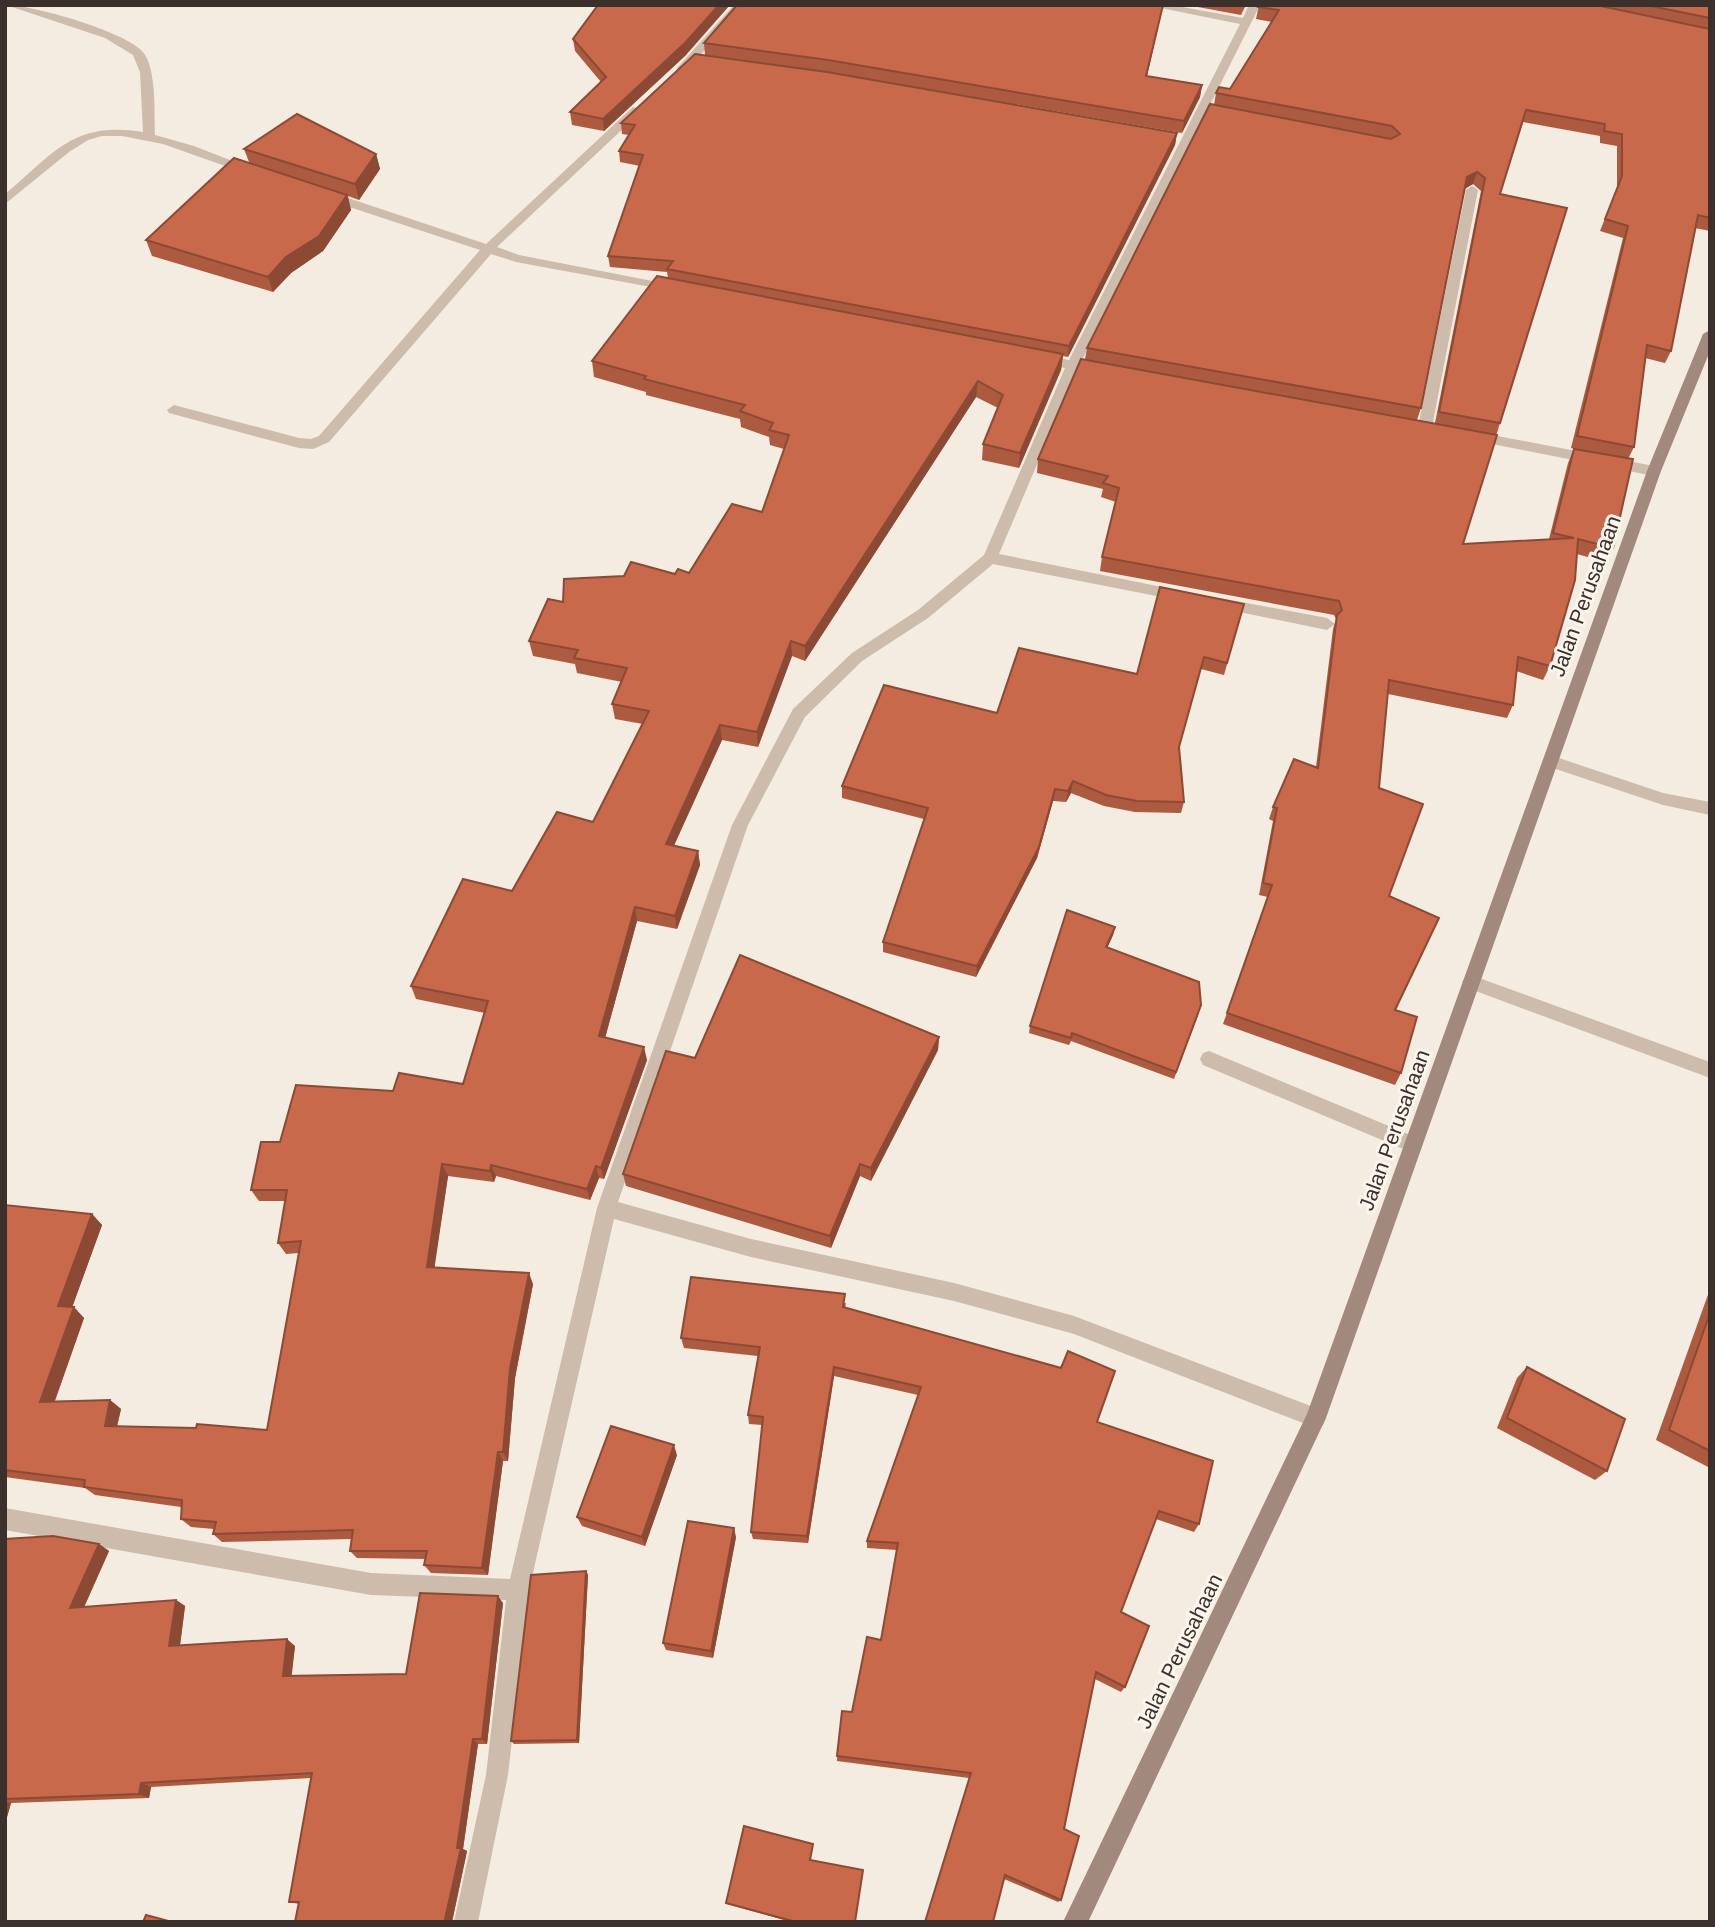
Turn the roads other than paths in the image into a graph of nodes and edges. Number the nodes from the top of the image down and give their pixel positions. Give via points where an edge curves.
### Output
1 (10, 5) edge
2 (740, 5) edge
3 (1151, 5) edge
4 (1255, 5) edge
5 (1245, 22) junction
6 (692, 59) junction
7 (706, 61) edge
8 (672, 78) edge
9 (651, 97) edge
10 (149, 137) junction
11 (258, 173) edge
12 (35, 176) junction
13 (5, 182) edge
14 (309, 190) edge
15 (1472, 190) edge
16 (5, 200) edge
17 (488, 249) junction
18 (693, 292) edge
19 (1710, 334) edge
20 (1032, 358) edge
21 (1073, 365) junction
22 (1100, 370) edge
23 (174, 410) dead end
24 (1654, 471) junction
25 (990, 558) junction
26 (1327, 624) dead end
27 (1550, 761) junction
28 (1710, 808) edge
29 (1471, 982) junction
30 (1209, 1059) dead end
31 (1710, 1070) edge
32 (1413, 1145) junction
33 (607, 1208) junction
34 (1316, 1418) junction
35 (5, 1519) edge
36 (518, 1590) junction
37 (466, 1922) edge
38 (1074, 1922) edge

1 - 10 street via 109,36 138,52 146,72
2 - 6 street
3 - 5 street
4 - 5 street
5 - 21 street via 1209,111 1178,139
6 - 7 street
6 - 8 street
9 - 17 street
10 - 11 street
10 - 12 street via 113,132 86,136
12 - 13 street
12 - 16 street
14 - 17 street
15 - 24 street via 1432,429
17 - 18 street
17 - 23 street via 324,439 299,443
19 - 24 main road, Jalan Perusahaan
20 - 21 street
21 - 22 street
21 - 25 street
24 - 27 main road, Jalan Perusahaan
25 - 26 street
25 - 33 street via 923,614 857,657 799,713 740,825
27 - 28 street via 1664,799
27 - 29 main road, Jalan Perusahaan
29 - 31 street
29 - 32 main road, Jalan Perusahaan
30 - 32 street
32 - 34 main road, Jalan Perusahaan
33 - 34 street via 751,1248 954,1292 1074,1325
33 - 36 street
34 - 38 main road, Jalan Perusahaan
35 - 36 street via 371,1584
36 - 37 street via 497,1776

